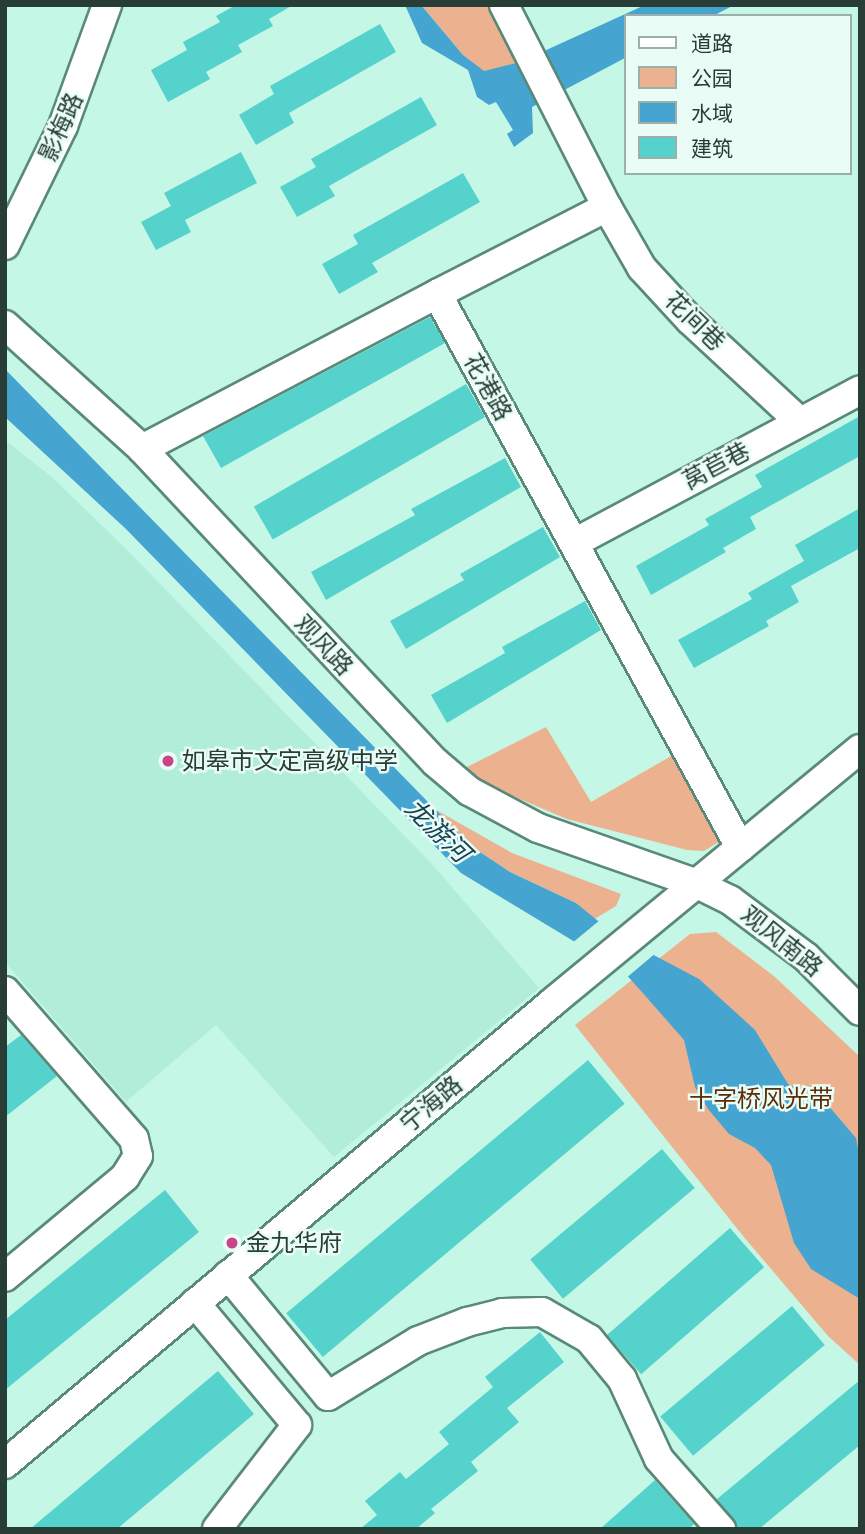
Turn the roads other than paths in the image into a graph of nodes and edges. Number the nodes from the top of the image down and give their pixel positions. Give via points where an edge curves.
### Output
1 (107, 5) edge
2 (504, 5) edge
3 (607, 207) junction
4 (5, 245) edge
5 (437, 294) junction
6 (5, 325) edge
7 (860, 390) edge
8 (799, 421) junction
9 (142, 449) junction
10 (574, 543) junction
11 (860, 749) edge
12 (740, 847) junction
13 (695, 883) junction
14 (5, 991) edge
15 (860, 1011) edge
16 (228, 1275) junction
17 (5, 1277) edge
18 (195, 1303) junction
19 (328, 1396) junction
20 (297, 1425) junction
21 (5, 1464) edge
22 (218, 1529) edge
23 (721, 1529) edge

1 - 4 street, 影梅路 via 63,126
2 - 3 street
3 - 5 street
3 - 8 street, 花间巷 via 642,268 690,320
5 - 9 street
5 - 10 street, 花港路
6 - 9 street, 观风路
7 - 8 street, 莴苣巷
8 - 10 street, 莴苣巷
9 - 13 street, 观风路 via 426,753 469,791 538,828
10 - 12 street, 花港路
11 - 12 street, 宁海路
12 - 13 street, 宁海路
13 - 15 street, 观风南路 via 759,919 806,957
13 - 16 street, 宁海路
14 - 17 street via 134,1139 138,1156 125,1177
16 - 18 street, 宁海路
16 - 19 street
18 - 20 street
18 - 21 street, 宁海路
19 - 20 street
19 - 23 street via 418,1341 502,1313 542,1312 589,1339 622,1379 659,1459
20 - 22 street

